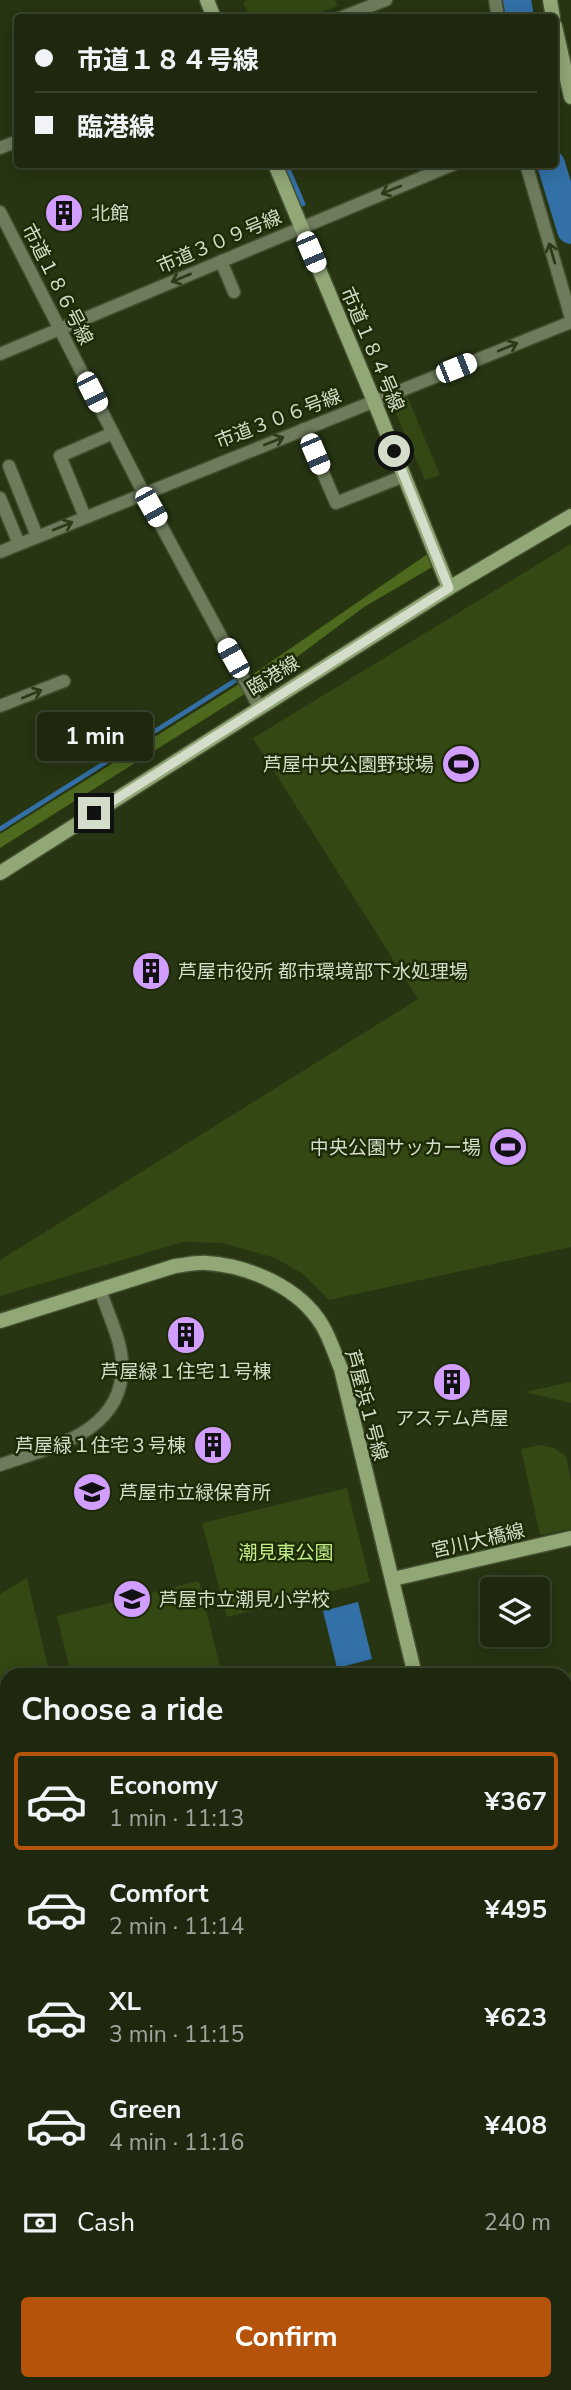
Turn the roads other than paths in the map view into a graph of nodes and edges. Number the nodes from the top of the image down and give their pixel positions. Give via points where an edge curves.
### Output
1 (386, 0) edge
2 (350, 14) edge
3 (565, 40) edge
4 (571, 97) edge
5 (277, 168) edge
6 (444, 168) edge
7 (527, 168) edge
8 (0, 212) edge
9 (301, 227) junction
10 (221, 261) junction
11 (234, 292) dead end
12 (571, 320) edge
13 (61, 330) junction
14 (0, 354) edge
15 (374, 401) junction
16 (304, 429) junction
17 (113, 433) junction
18 (9, 466) dead end
19 (404, 476) junction
20 (143, 492) junction
21 (0, 498) edge
22 (571, 516) edge
23 (85, 517) junction
24 (37, 536) junction
25 (19, 544) junction
26 (0, 552) edge
27 (449, 588) junction
28 (64, 681) dead end
29 (0, 706) edge
30 (259, 707) junction
31 (0, 873) edge
32 (100, 1289) junction
33 (0, 1321) edge
34 (0, 1465) edge
35 (571, 1538) edge
36 (393, 1579) junction
37 (413, 1668) edge

1 - 2 street
3 - 4 street
5 - 9 street, 市道１８４号線
6 -> 9 street, 市道３０９号線
12 -> 7 street
8 - 13 street, 市道１８６号線
9 - 10 street, 市道３０９号線
9 - 15 street, 市道１８４号線
10 - 11 street
10 -> 13 street, 市道３０９号線
15 -> 12 street, 市道３０６号線
13 - 14 street, 市道３０９号線
13 - 17 street, 市道１８６号線
15 - 16 street, 市道３０６号線
15 - 19 street, 市道１８４号線
16 - 19 street via 336,503
20 -> 16 street, 市道３０６号線
17 - 20 street, 市道１８６号線
17 - 23 street via 60,456
18 - 24 street
19 - 27 street, 市道１８４号線
20 - 23 street, 市道３０６号線
20 - 30 street, 市道１８６号線
21 - 25 street
22 - 27 street, 臨港線
24 -> 23 street, 市道３０６号線
24 - 25 street, 市道３０６号線
25 - 26 street, 市道３０６号線
27 - 30 street, 臨港線
29 -> 28 street
30 - 31 street, 臨港線
32 - 33 street, 芦屋浜１号線
32 - 34 street via 122,1362 116,1401 99,1422 81,1434
32 - 36 street, 芦屋浜１号線 via 175,1266 205,1263 278,1283 302,1303 321,1324 341,1370
35 - 36 street, 宮川大橋線
36 - 37 street, 芦屋浜１号線

